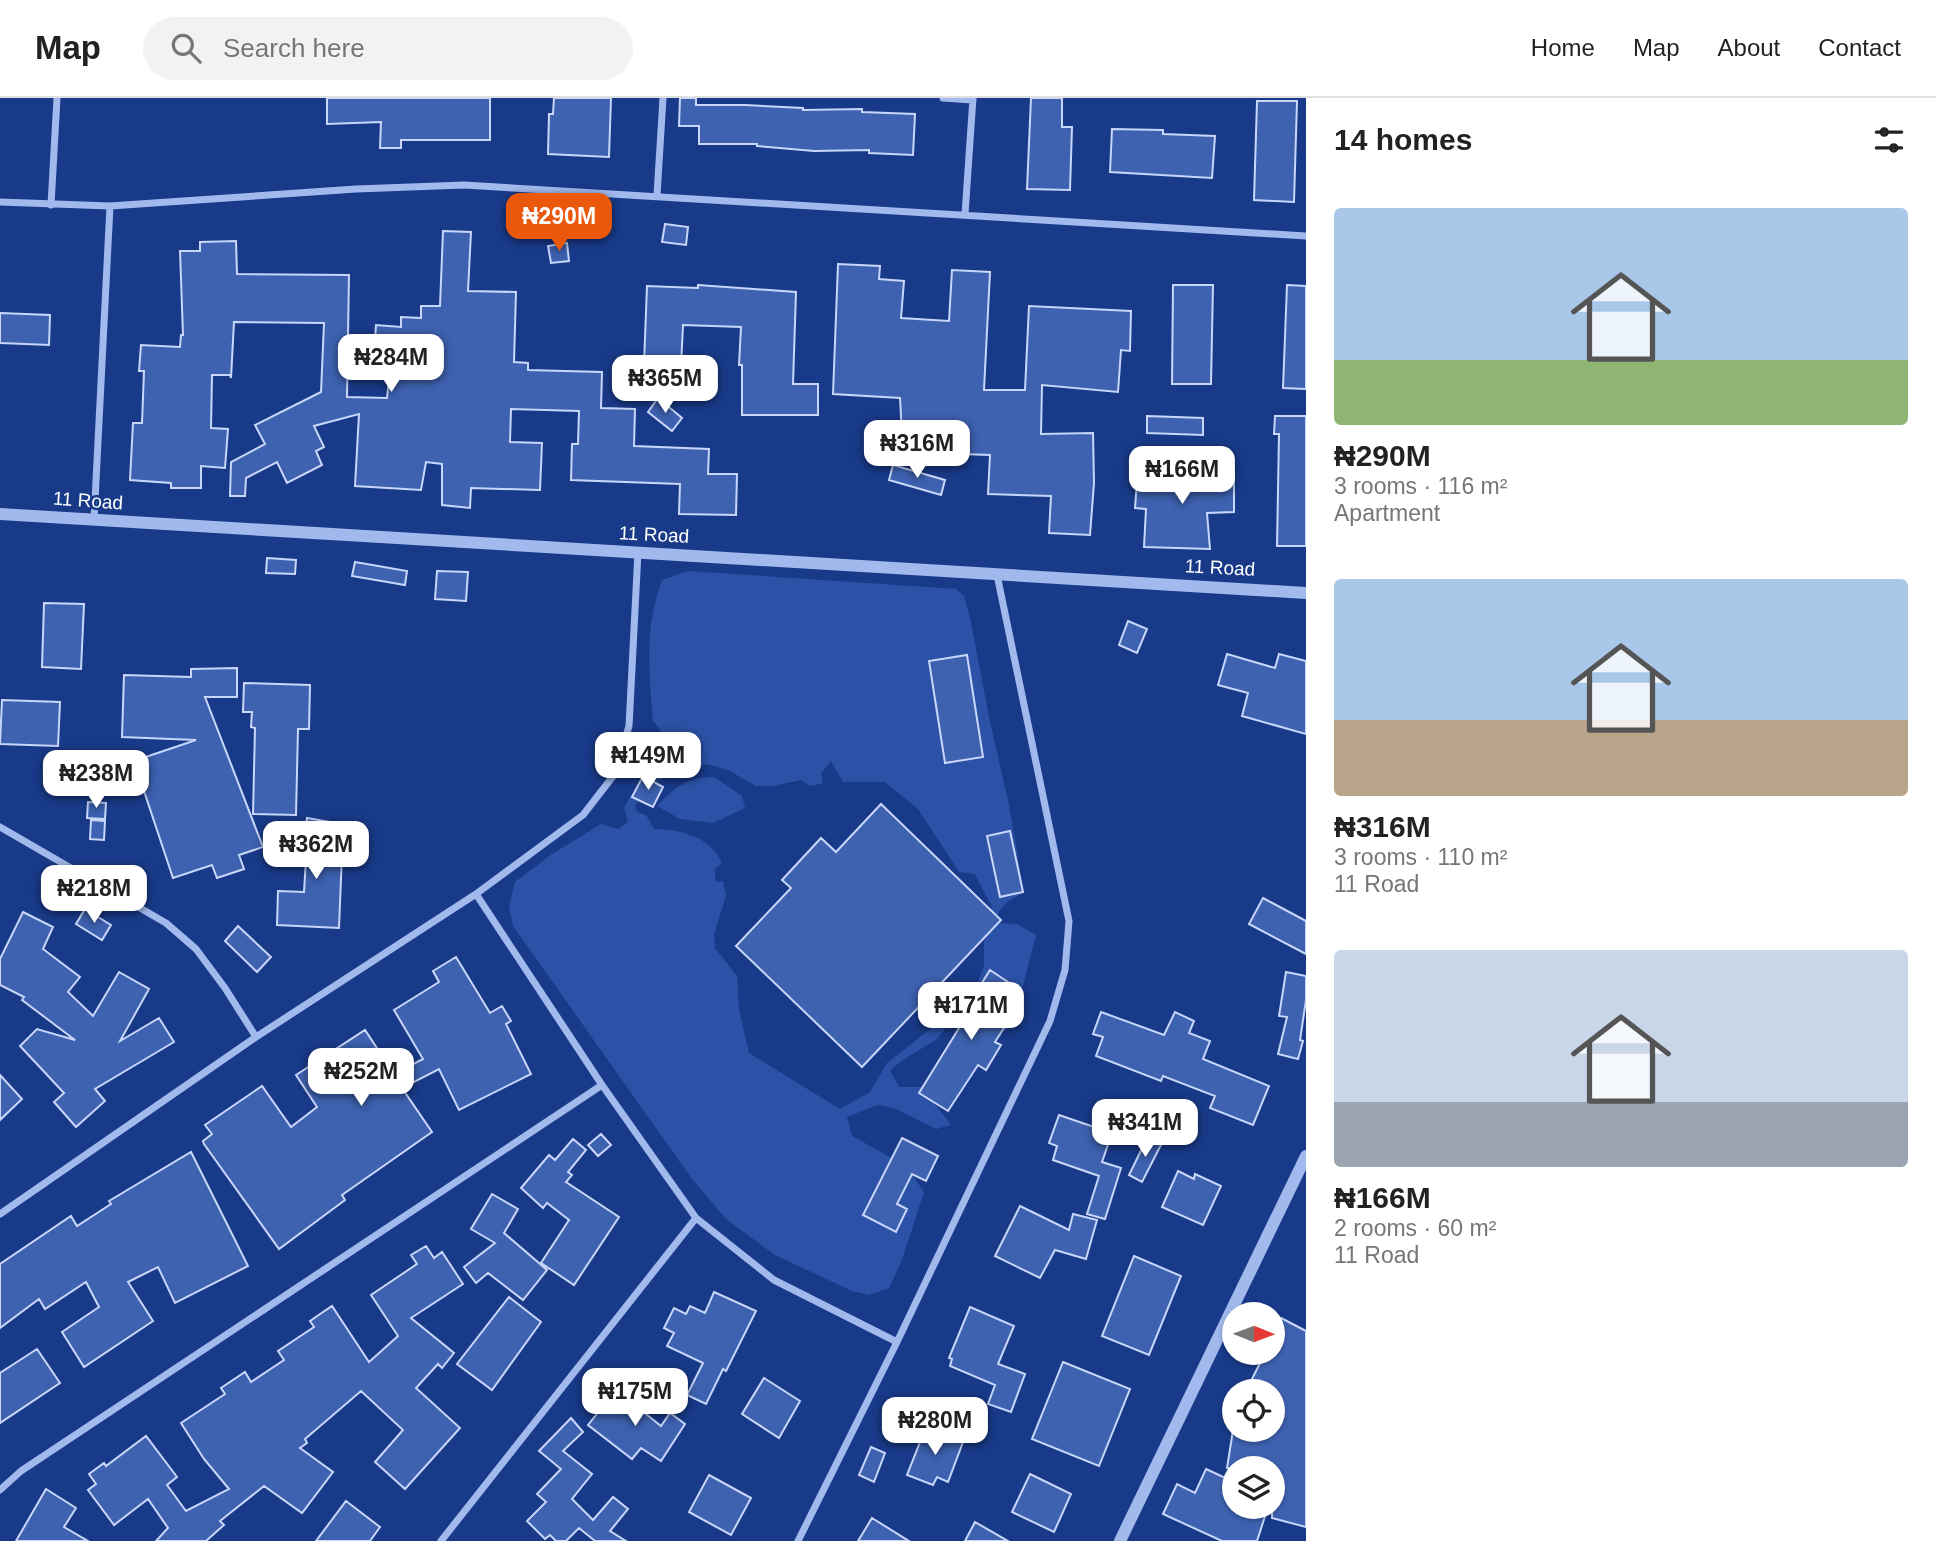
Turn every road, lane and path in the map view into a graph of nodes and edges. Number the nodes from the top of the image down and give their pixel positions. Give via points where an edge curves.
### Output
1 (57, 98) edge
2 (663, 98) edge
3 (943, 98) edge
4 (973, 99) edge
5 (657, 195) junction
6 (0, 202) edge
7 (51, 205) junction
8 (110, 206) junction
9 (965, 214) junction
10 (1306, 236) edge
11 (0, 514) edge
12 (94, 520) junction
13 (638, 552) junction
14 (997, 575) junction
15 (1306, 593) edge
16 (0, 827) edge
17 (476, 894) junction
18 (256, 1037) junction
19 (602, 1085) junction
20 (1306, 1156) edge
21 (0, 1214) edge
22 (696, 1218) junction
23 (897, 1342) junction
24 (0, 1490) edge
25 (441, 1541) edge
26 (798, 1541) edge
27 (1120, 1541) edge

1 - 7 street
2 - 5 street
3 - 4 street
4 - 9 street
5 - 8 street via 464,184
5 - 9 street
6 - 7 street
7 - 8 street
8 - 12 street
9 - 10 street
11 - 12 street, 11 Road
12 - 13 street, 11 Road
13 - 14 street, 11 Road
13 - 17 street via 629,726 614,775 583,815
14 - 15 street, 11 Road
14 - 23 street via 1069,921 1065,970 1050,1021
16 - 18 street via 166,923 196,949
17 - 18 street
17 - 19 street
18 - 21 street
19 - 22 street
19 - 24 street via 21,1471
20 - 27 street
22 - 23 street via 775,1280
22 - 25 street
23 - 26 street

